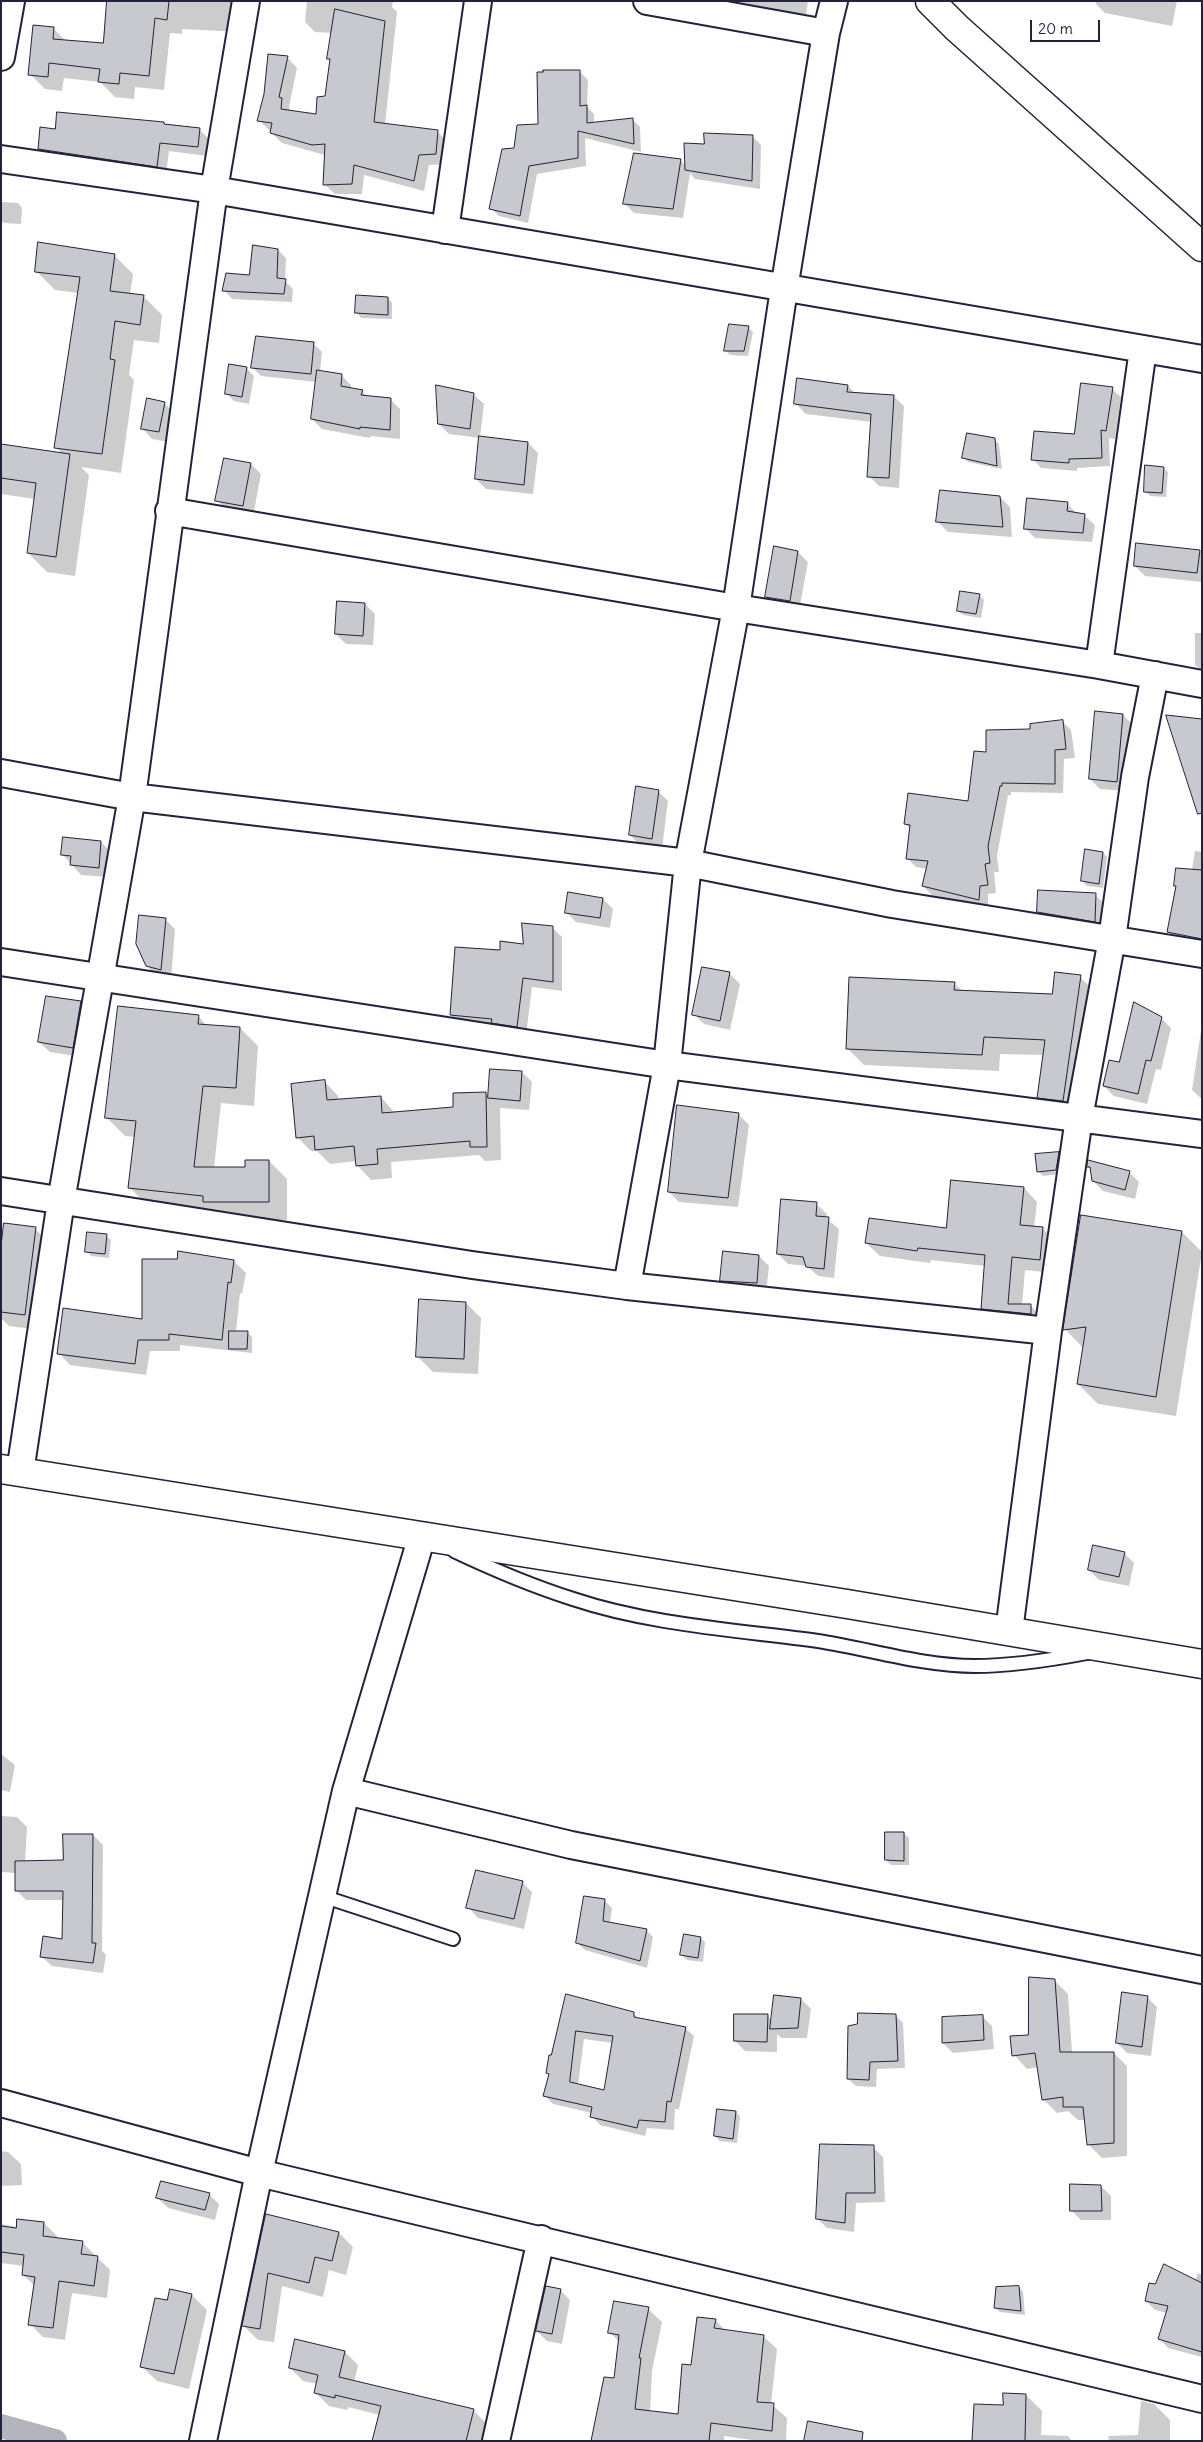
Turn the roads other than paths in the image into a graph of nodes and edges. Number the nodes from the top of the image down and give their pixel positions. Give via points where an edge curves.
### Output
1 (11, 1) edge
2 (246, 1) edge
3 (478, 1) edge
4 (647, 1) edge
5 (834, 1) edge
6 (930, 1) edge
7 (826, 34) junction
8 (1, 57) edge
9 (1, 159) edge
10 (214, 190) junction
11 (444, 230) junction
12 (1202, 247) edge
13 (784, 289) junction
14 (1143, 349) junction
15 (1202, 359) edge
16 (169, 511) junction
17 (736, 608) junction
18 (1099, 665) junction
19 (1155, 675) junction
20 (1202, 684) edge
21 (1, 773) edge
22 (132, 798) junction
23 (688, 862) junction
24 (1112, 939) junction
25 (1202, 954) edge
26 (1, 962) edge
27 (101, 976) junction
28 (667, 1065) junction
29 (1079, 1118) junction
30 (1202, 1134) edge
31 (1, 1192) edge
32 (61, 1202) junction
33 (628, 1286) junction
34 (1048, 1331) junction
35 (11, 1470) edge
36 (422, 1536) junction
37 (1009, 1631) junction
38 (1112, 1649) junction
39 (1202, 1664) edge
40 (346, 1791) junction
41 (322, 1896) junction
42 (453, 1939) dead end
43 (1202, 1970) edge
44 (1, 2103) edge
45 (259, 2173) junction
46 (542, 2239) junction
47 (1202, 2400) edge
48 (203, 2441) edge
49 (496, 2441) edge

1 - 8 street
2 - 10 street
3 - 11 street
4 - 7 street
5 - 7 street
6 - 12 main road via 956,28
7 - 13 street
9 - 10 street
10 - 11 street
10 - 16 street
11 - 13 street
13 - 14 street
13 - 17 street
14 - 15 street
14 - 18 street
16 - 17 street
16 - 22 street
17 - 18 street
17 - 23 street
18 - 19 street
19 - 20 street
19 - 24 street via 1126,829
21 - 22 street
22 - 23 street
22 - 27 street
23 - 24 street via 892,904
23 - 28 street
24 - 25 street
24 - 29 street
26 - 27 street
27 - 28 street
27 - 32 street
28 - 29 street
28 - 33 street
29 - 30 street
29 - 34 street
31 - 32 street
32 - 33 street
32 - 35 street
33 - 34 street
34 - 37 street
35 - 36 main road
36 - 37 main road
36 - 38 lane via 490,1568 574,1599 651,1618 974,1666 1033,1663
36 - 40 street
37 - 38 main road
38 - 39 main road
40 - 41 street
40 - 43 street via 570,1846
41 - 42 lane
41 - 45 street
44 - 45 street
45 - 46 street
45 - 48 street
46 - 47 street
46 - 49 street

